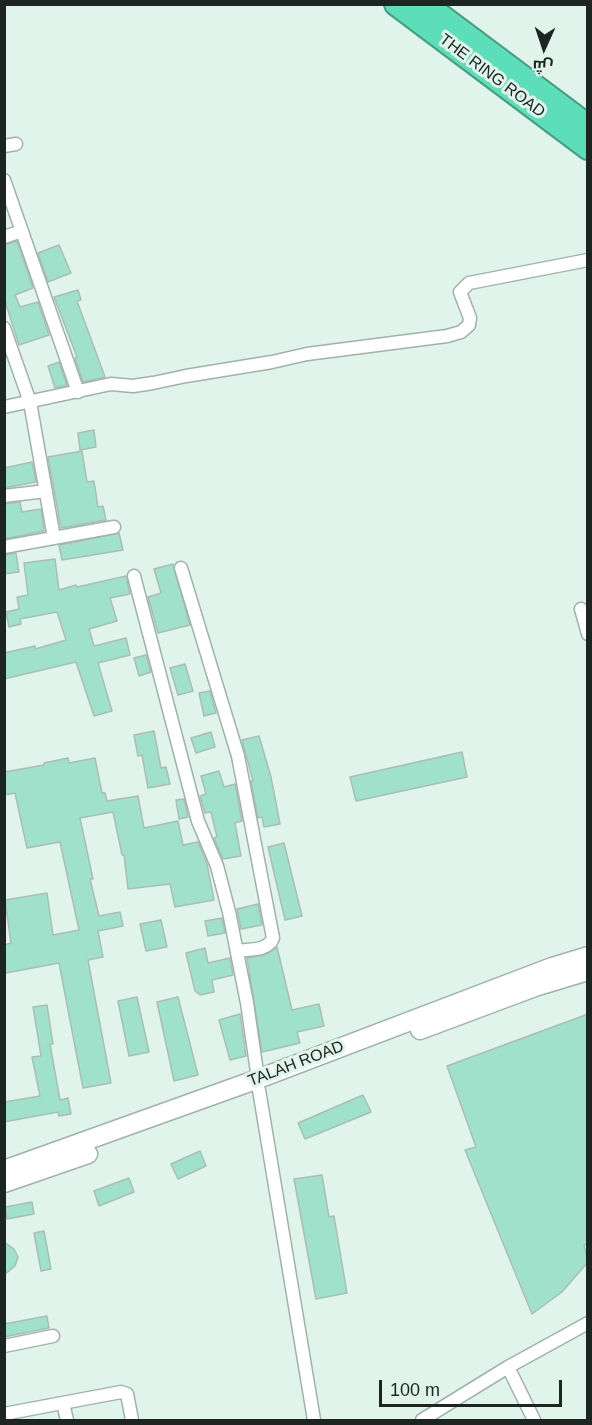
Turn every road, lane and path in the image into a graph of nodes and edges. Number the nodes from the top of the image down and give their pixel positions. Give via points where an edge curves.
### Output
1 (396, 4) edge
2 (425, 4) edge
3 (588, 126) edge
4 (588, 148) edge
5 (4, 180) edge
6 (22, 231) junction
7 (4, 237) edge
8 (588, 260) edge
9 (4, 328) edge
10 (78, 392) junction
11 (30, 402) junction
12 (4, 407) edge
13 (46, 491) junction
14 (4, 496) edge
15 (114, 527) dead end
16 (54, 538) junction
17 (4, 547) edge
18 (181, 568) dead end
19 (134, 576) dead end
20 (581, 609) dead end
21 (588, 634) edge
22 (238, 951) junction
23 (582, 965) edge
24 (258, 1085) junction
25 (4, 1170) edge
26 (4, 1183) edge
27 (588, 1323) edge
28 (53, 1336) dead end
29 (4, 1346) edge
30 (508, 1367) junction
31 (63, 1403) junction
32 (4, 1414) edge
33 (67, 1420) edge
34 (132, 1420) edge
35 (314, 1420) edge
36 (422, 1420) edge
37 (534, 1420) edge

1 - 4 highway, THE RING ROAD
2 - 3 highway, THE RING ROAD
5 - 6 street
6 - 7 street
6 - 10 street
8 - 10 street via 469,283 460,292 470,318 469,326 447,336 307,354 153,383 111,384
9 - 11 street
10 - 11 street
11 - 12 street
11 - 13 street
13 - 14 street
13 - 16 street
15 - 16 street
16 - 17 street
18 - 22 street via 238,756 273,938 266,947
19 - 22 street via 198,821 217,866
20 - 21 street
22 - 24 street
23 - 24 main road, TALAH ROAD
24 - 25 main road, TALAH ROAD
24 - 26 main road, TALAH ROAD
24 - 35 street
27 - 30 street
28 - 29 street
30 - 36 street
30 - 37 street
31 - 32 street
31 - 33 street
31 - 34 street via 121,1392 127,1394

